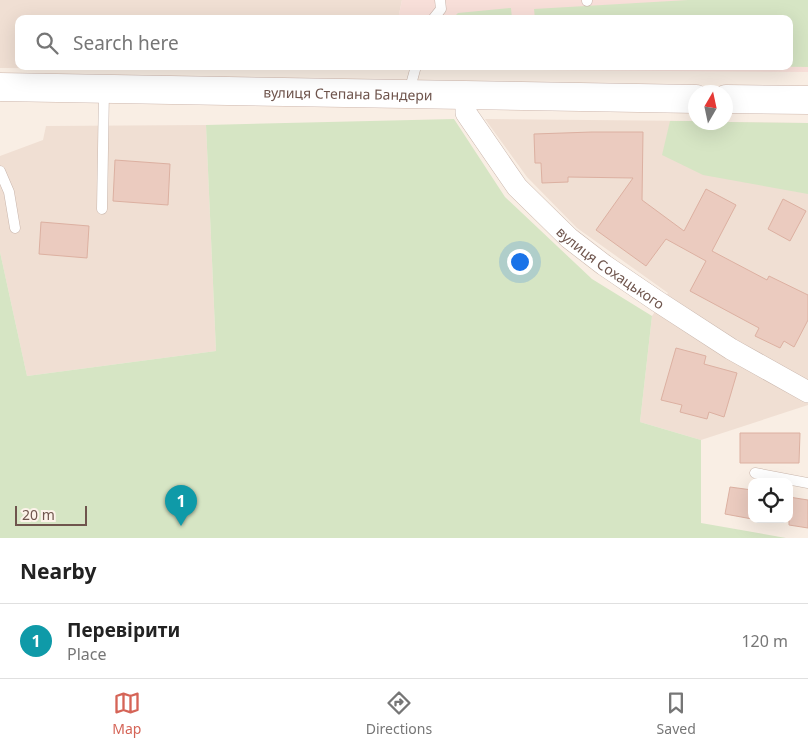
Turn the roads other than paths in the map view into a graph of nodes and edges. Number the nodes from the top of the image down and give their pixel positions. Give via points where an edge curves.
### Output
1 (440, 0) edge
2 (436, 15) edge
3 (415, 70) edge
4 (0, 87) edge
5 (104, 89) junction
6 (409, 93) junction
7 (466, 96) junction
8 (688, 99) edge
9 (733, 99) edge
10 (808, 100) edge
11 (0, 171) edge
12 (102, 209) dead end
13 (15, 228) dead end
14 (808, 392) edge
15 (755, 473) dead end
16 (808, 483) edge

1 - 2 lane via 441,8
3 - 6 lane
4 - 5 main road, вулиця Степана Бандери
5 - 6 main road, вулиця Степана Бандери
5 - 12 lane
6 - 7 main road, вулиця Степана Бандери
7 - 8 main road, вулиця Степана Бандери
7 - 14 street, вулиця Сохацького via 466,113 518,187 569,238 604,266 706,333
9 - 10 main road
11 - 13 lane via 9,192
15 - 16 lane

